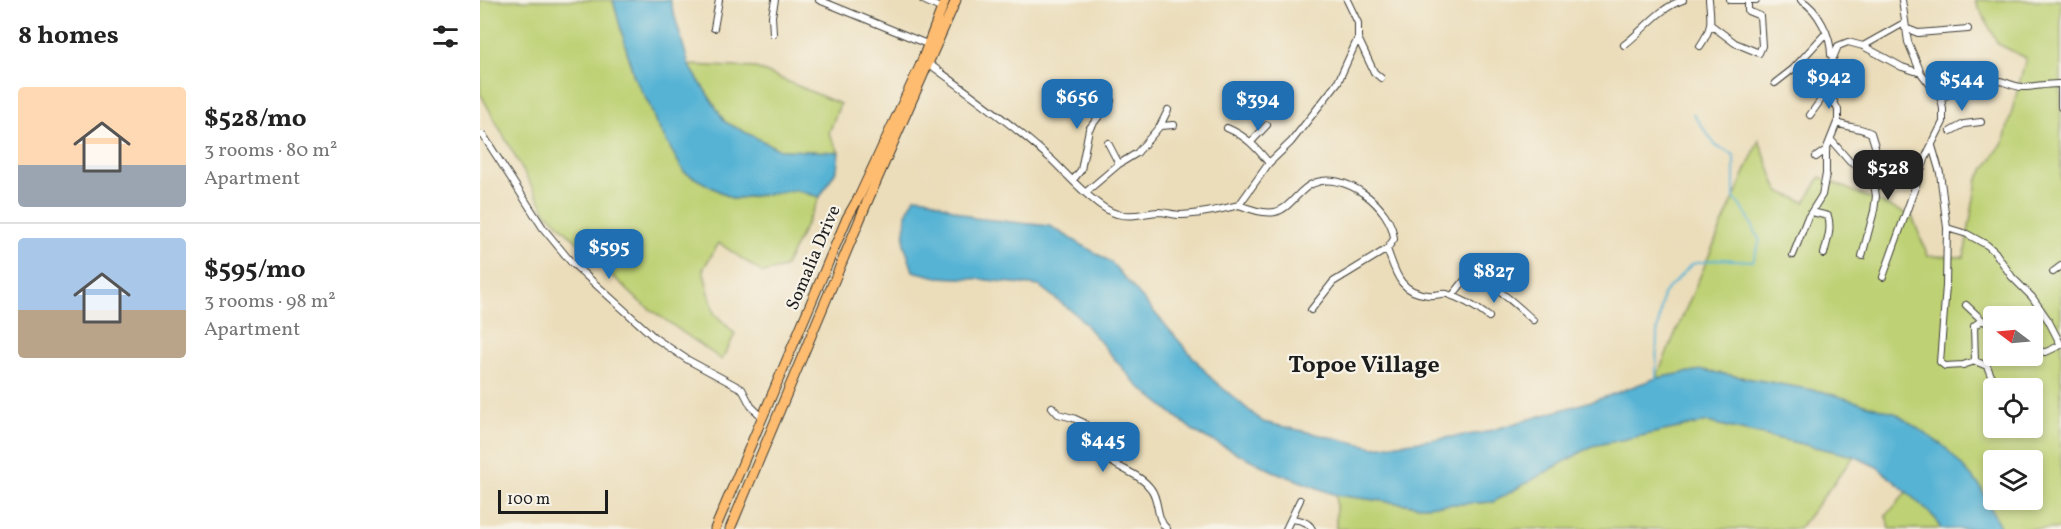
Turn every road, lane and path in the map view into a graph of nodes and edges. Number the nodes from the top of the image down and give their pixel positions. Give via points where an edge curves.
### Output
1 (719, 0) edge
2 (775, 0) edge
3 (819, 0) edge
4 (923, 0) edge
5 (956, 0) edge
6 (1347, 0) edge
7 (1683, 0) edge
8 (1708, 0) edge
9 (1731, 0) edge
10 (1756, 0) edge
11 (1801, 0) edge
12 (1902, 0) edge
13 (1748, 1) edge
14 (943, 5) edge
15 (1711, 25) junction
16 (1904, 26) junction
17 (714, 28) dead end
18 (1968, 29) dead end
19 (773, 34) dead end
20 (1827, 36) junction
21 (1358, 38) junction
22 (1848, 42) junction
23 (927, 45) junction
24 (1624, 45) dead end
25 (1700, 46) dead end
26 (1863, 46) junction
27 (928, 63) junction
28 (1830, 65) junction
29 (1921, 73) junction
30 (1381, 78) dead end
31 (1775, 83) dead end
32 (1828, 90) junction
33 (1941, 99) junction
34 (1111, 101) dead end
35 (2061, 107) edge
36 (1168, 110) dead end
37 (1810, 115) dead end
38 (1981, 122) dead end
39 (1837, 123) junction
40 (1174, 125) dead end
41 (1267, 125) dead end
42 (1160, 126) junction
43 (1227, 128) dead end
44 (1951, 131) dead end
45 (480, 135) edge
46 (1831, 140) junction
47 (1251, 142) junction
48 (1108, 143) dead end
49 (1875, 146) dead end
50 (1932, 146) junction
51 (1826, 150) junction
52 (1815, 157) dead end
53 (1269, 163) junction
54 (1119, 164) junction
55 (1073, 180) junction
56 (1086, 192) junction
57 (1239, 205) junction
58 (1812, 212) junction
59 (1947, 228) junction
60 (1387, 249) junction
61 (1824, 254) dead end
62 (1793, 255) dead end
63 (1862, 256) dead end
64 (2061, 266) edge
65 (2053, 272) dead end
66 (1883, 277) dead end
67 (1452, 296) junction
68 (1966, 305) dead end
69 (1311, 310) dead end
70 (1489, 316) dead end
71 (1533, 320) dead end
72 (1982, 320) joint
73 (2061, 345) edge
74 (2043, 352) edge
75 (1975, 361) junction
76 (1992, 378) edge
77 (1052, 407) dead end
78 (763, 418) junction
79 (1300, 500) dead end
80 (1291, 519) junction
81 (716, 529) edge
82 (730, 529) edge
83 (1167, 529) edge
84 (1286, 529) edge
85 (1312, 529) edge

1 - 17 street
2 - 19 street
3 - 23 street
4 - 14 street
5 - 27 main road, Somalia Drive
6 - 21 street via 1358,23
7 - 24 street via 1656,16
8 - 15 street
9 - 13 street
10 - 13 street
11 - 20 street via 1813,10
12 - 16 street
13 - 15 street via 1748,11 1760,16 1759,53 1735,43
14 - 23 main road, Somalia Drive
15 - 25 street
16 - 18 street via 1918,33
16 - 26 street
16 - 29 street
20 - 22 street
20 - 28 street
20 - 31 street
21 - 30 street via 1374,72
21 - 53 street via 1338,82 1291,142
22 - 26 street
22 - 28 street via 1838,46
23 - 78 main road, Somalia Drive via 847,218
26 - 29 street
27 - 55 street via 992,109
27 - 82 main road, Somalia Drive
28 - 32 street
29 - 33 street
32 - 37 street
32 - 39 street via 1838,110
33 - 35 street via 1977,82 1998,81 2022,87 2049,83 2061,84
33 - 50 street via 1943,122
34 - 55 street via 1089,129 1081,170
36 - 42 street
38 - 44 street
39 - 46 street
39 - 49 street via 1871,133
40 - 42 street
41 - 47 street
42 - 54 street via 1137,153
43 - 47 street
45 - 78 street via 571,262 655,338 742,389
46 - 51 street
46 - 63 street via 1850,162 1866,170 1874,184 1874,211
47 - 53 street
48 - 54 street
50 - 59 street via 1940,173
50 - 66 street
51 - 52 street
51 - 58 street via 1824,187
53 - 57 street
54 - 56 street
55 - 56 street
56 - 57 street via 1113,213 1124,215 1207,213
57 - 60 street via 1272,212 1283,208 1313,183 1323,180 1347,185 1377,203 1385,214 1394,234
58 - 61 street via 1829,219
58 - 62 street
59 - 73 street via 1967,234 1995,252 2032,297
59 - 75 street via 1940,362 1949,367
60 - 67 street via 1399,281 1409,289 1424,295
60 - 69 street via 1333,282
64 - 65 street
67 - 70 street
67 - 71 street via 1464,280 1473,279 1491,286
68 - 72 street
72 - 75 street via 1974,326
73 - 74 street
75 - 76 street via 1987,366
77 - 83 street via 1103,438 1104,456 1152,489 1161,522
78 - 81 main road, Somalia Drive
79 - 80 street
80 - 84 street
80 - 85 street via 1309,524

